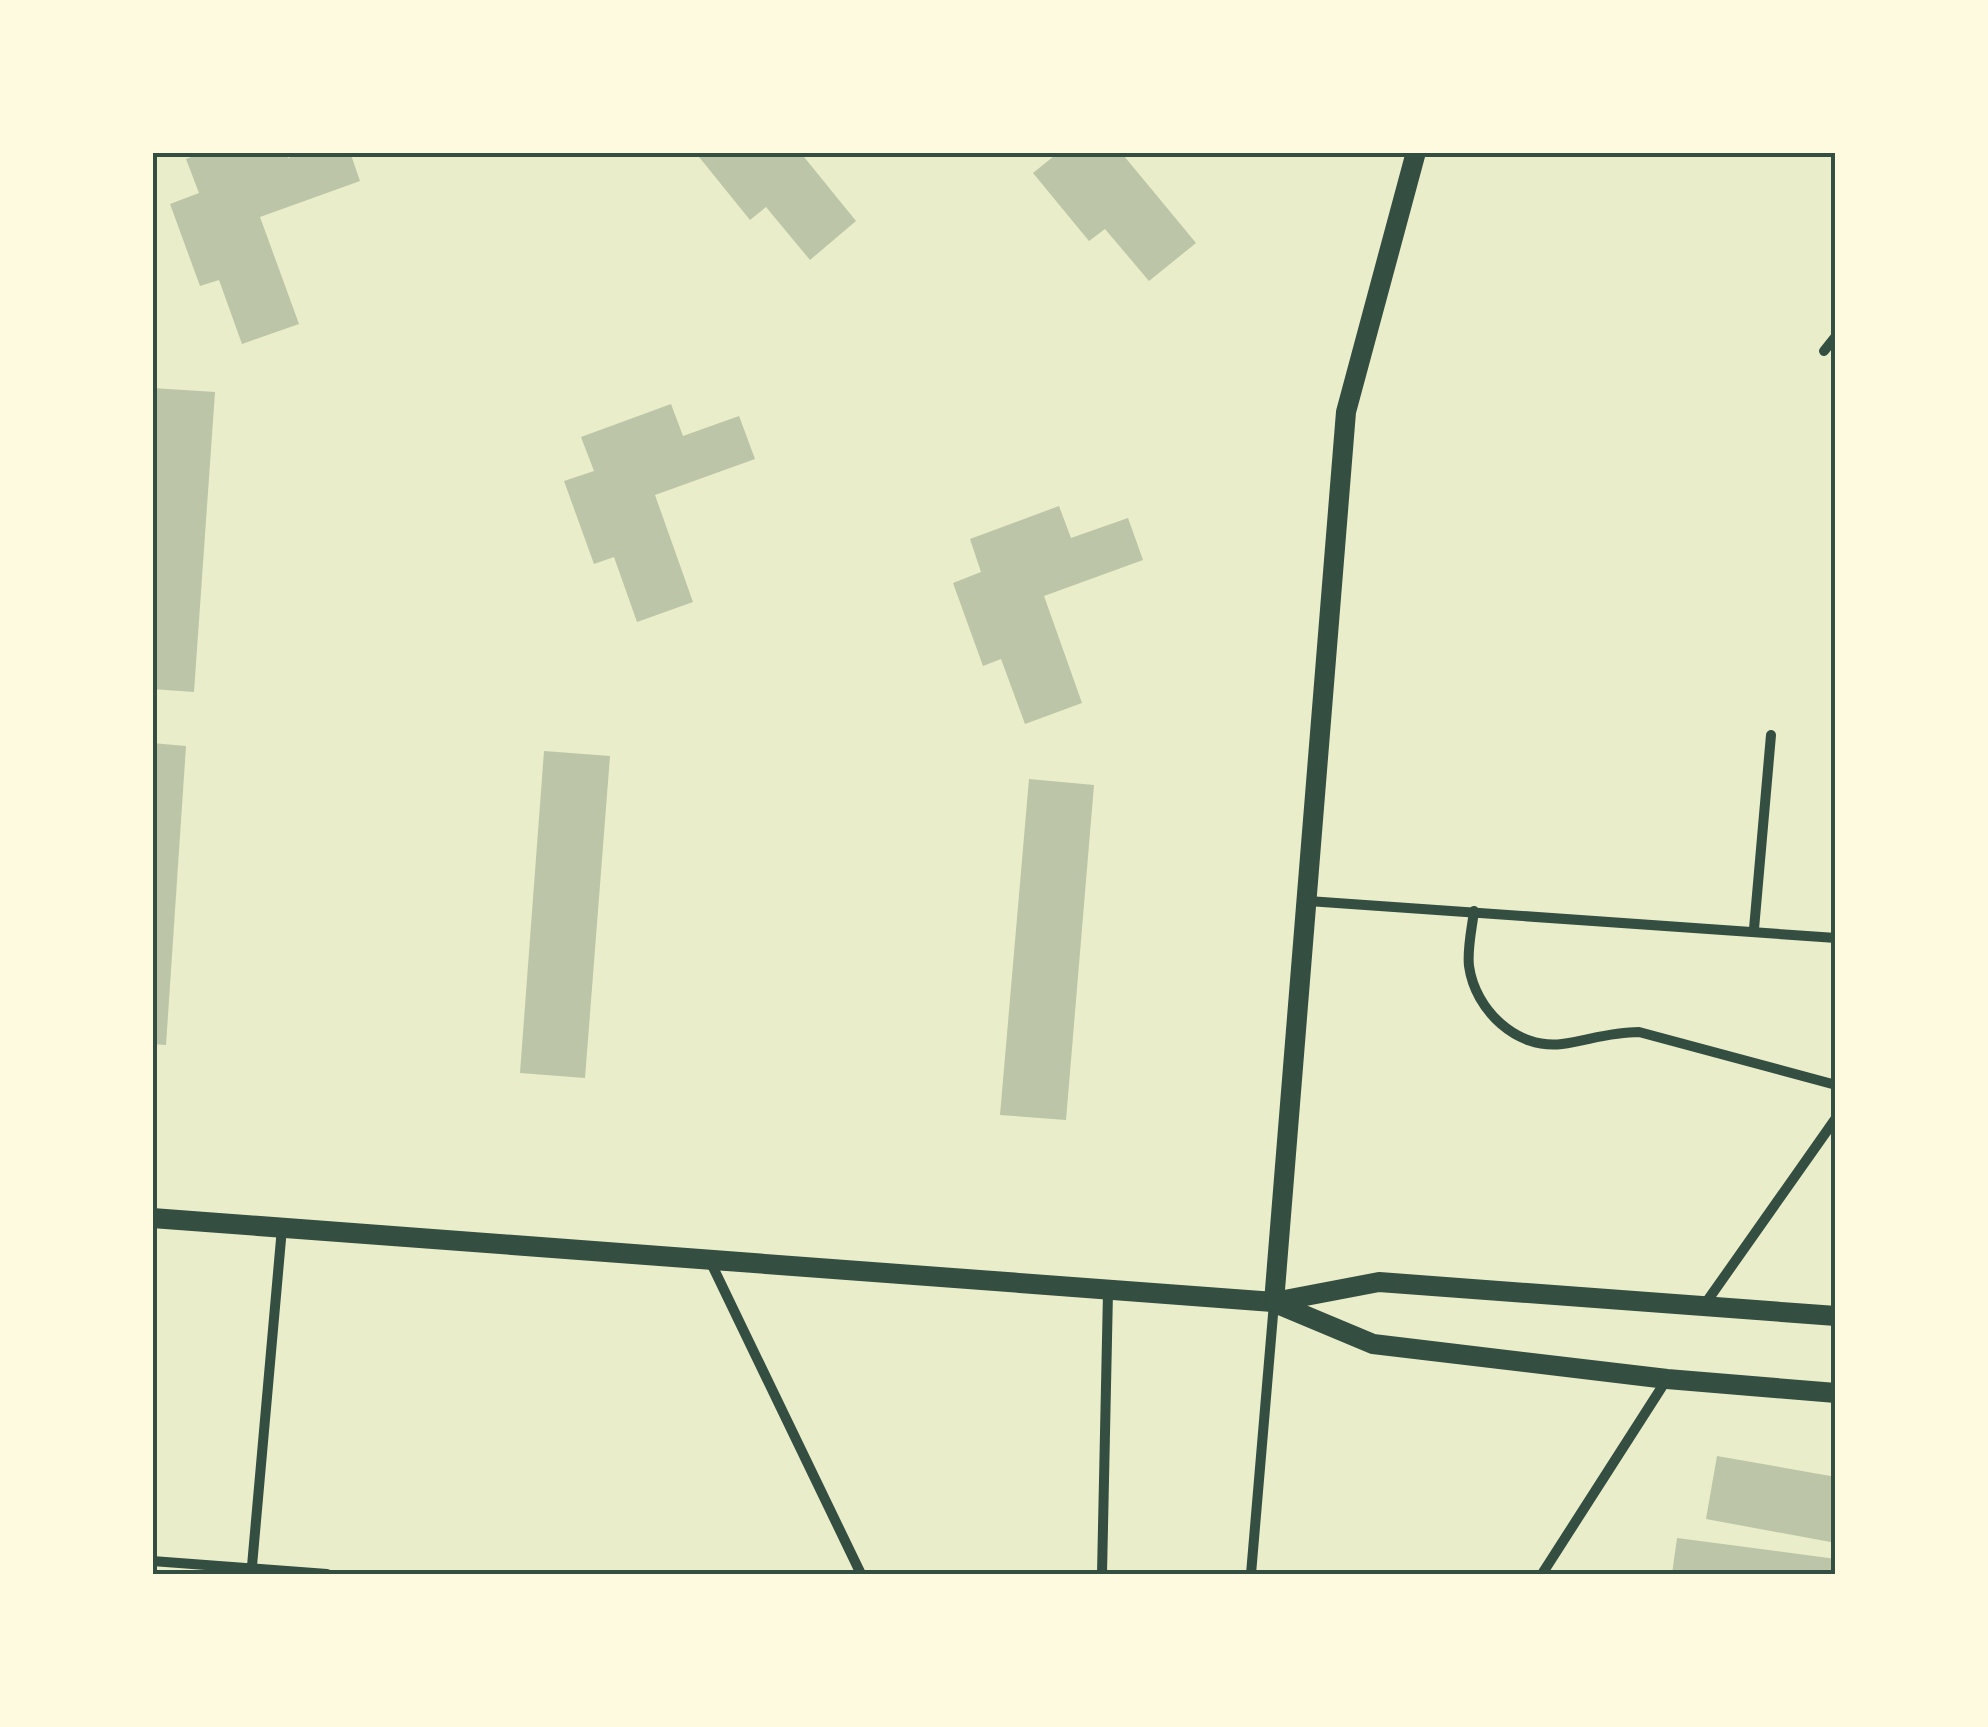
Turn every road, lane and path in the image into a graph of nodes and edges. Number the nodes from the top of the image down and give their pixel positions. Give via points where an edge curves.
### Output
1 (1416, 152) edge
2 (1836, 336) edge
3 (1824, 351) dead end
4 (1771, 736) dead end
5 (1308, 902) junction
6 (1474, 911) junction
7 (1754, 930) junction
8 (1836, 938) edge
9 (1836, 1085) edge
10 (1836, 1118) edge
11 (152, 1218) edge
12 (282, 1228) junction
13 (711, 1263) junction
14 (1108, 1292) junction
15 (1274, 1302) junction
16 (1705, 1304) junction
17 (1836, 1316) edge
18 (1668, 1380) junction
19 (1836, 1393) edge
20 (152, 1560) edge
21 (252, 1566) junction
22 (327, 1574) edge
23 (861, 1574) edge
24 (1102, 1574) edge
25 (1251, 1574) edge
26 (1542, 1574) edge

1 - 5 main road via 1346,412
2 - 3 street
4 - 7 street
5 - 6 street
5 - 15 main road
6 - 7 street
6 - 9 street via 1469,966 1478,995 1499,1024 1528,1042 1639,1032
7 - 8 street
10 - 16 street
11 - 12 main road
12 - 13 main road
12 - 21 street
13 - 14 main road
13 - 23 street
14 - 15 main road
14 - 24 street
15 - 16 main road via 1380,1282
15 - 18 main road via 1373,1344
15 - 25 street
16 - 17 main road
18 - 19 main road
18 - 26 street
20 - 21 street
21 - 22 street

